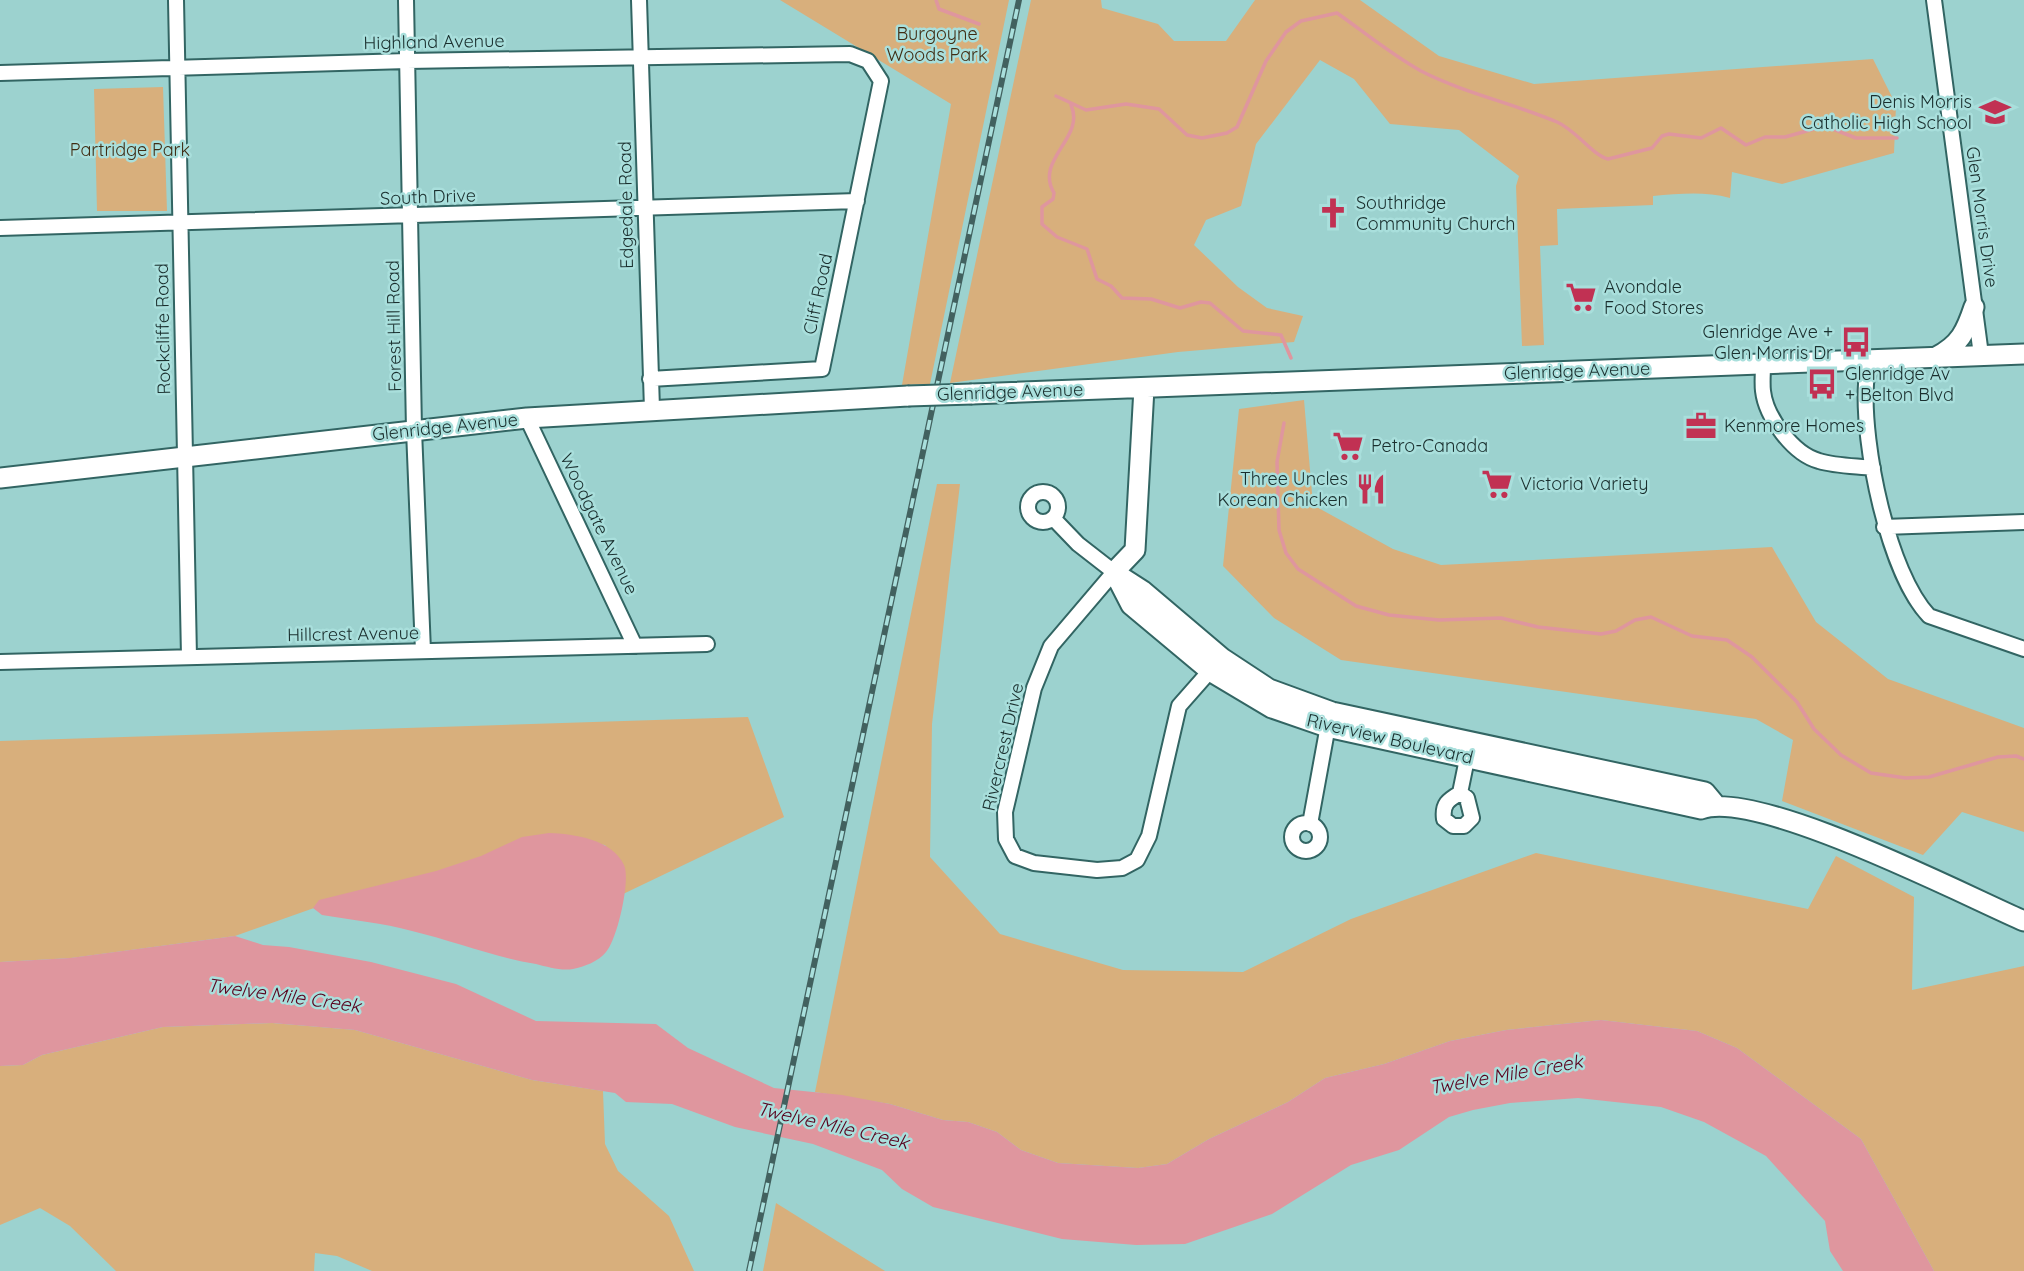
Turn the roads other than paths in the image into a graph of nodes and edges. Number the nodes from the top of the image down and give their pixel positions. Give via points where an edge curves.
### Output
1 (176, 0) edge
2 (406, 0) edge
3 (639, 0) edge
4 (1934, 0) edge
5 (641, 58) junction
6 (407, 61) junction
7 (868, 61) joint
8 (177, 67) junction
9 (0, 73) edge
10 (857, 201) junction
11 (645, 208) junction
12 (412, 217) junction
13 (180, 224) junction
14 (0, 228) edge
15 (1974, 307) junction
16 (2024, 354) edge
17 (1981, 355) junction
18 (1935, 358) junction
19 (1878, 360) junction
20 (1763, 364) junction
21 (650, 379) junction
22 (1144, 387) junction
23 (652, 409) junction
24 (527, 418) junction
25 (414, 430) junction
26 (185, 457) junction
27 (1873, 468) junction
28 (0, 478) edge
29 (1053, 518) dead end
30 (2024, 522) edge
31 (1884, 527) junction
32 (1114, 572) junction
33 (708, 644) dead end
34 (635, 646) junction
35 (2024, 649) edge
36 (423, 652) junction
37 (189, 657) junction
38 (0, 662) edge
39 (1216, 665) junction
40 (1329, 719) junction
41 (1469, 750) junction
42 (1460, 793) dead end
43 (1310, 824) dead end
44 (2024, 921) edge

1 - 8 street, Rockcliffe Road
2 - 6 street, Forest Hill Road
3 - 5 street, Edgedale Road
4 - 15 street, Glen Morris Drive
5 - 6 street, Highland Avenue
5 - 7 street, Highland Avenue via 850,54
5 - 11 street, Edgedale Road
6 - 8 street, Highland Avenue
6 - 12 street, Forest Hill Road
7 - 10 street, Cliff Road via 881,81
8 - 9 street, Highland Avenue
8 - 13 street, Rockcliffe Road
10 - 11 street, South Drive
10 - 21 street, Cliff Road via 822,369
11 - 12 street, South Drive
11 - 21 street, Edgedale Road
12 - 13 street, South Drive
12 - 25 street, Forest Hill Road
13 - 14 street, South Drive
13 - 26 street, Rockcliffe Road
15 - 17 street, Glen Morris Drive
15 - 18 main road via 1965,335
16 - 17 main road, Glenridge Avenue
17 - 18 main road, Glenridge Avenue
18 - 19 main road, Glenridge Avenue
19 - 20 main road, Glenridge Avenue
19 - 27 street via 1866,382
20 - 22 main road, Glenridge Avenue
20 - 27 street via 1763,393 1772,415 1802,452 1818,461
21 - 23 street, Edgedale Road
22 - 23 main road, Glenridge Avenue, bridge
22 - 32 main road via 1135,550
23 - 24 main road, Glenridge Avenue
24 - 25 main road, Glenridge Avenue
24 - 34 street, Woodgate Avenue
25 - 26 main road, Glenridge Avenue
25 - 36 street, Forest Hill Road
26 - 28 main road, Glenridge Avenue
26 - 37 street, Rockcliffe Road
27 - 31 street
29 - 32 street
30 - 31 street
31 - 35 street via 1918,604 1929,616
32 - 39 main road, Riverview Boulevard via 1131,605
32 - 39 street, Rivercrest Drive via 1051,646 1034,688 1005,813 1006,839 1016,856 1034,863 1097,870 1122,868 1137,860 1149,836 1179,706
33 - 34 street, Hillcrest Avenue
34 - 36 street, Hillcrest Avenue
36 - 37 street, Hillcrest Avenue
37 - 38 street, Hillcrest Avenue
39 - 40 main road, Riverview Boulevard
40 - 41 main road, Riverview Boulevard
40 - 43 street
41 - 42 street
41 - 44 main road, Riverview Boulevard via 1617,782 1705,792 1715,804 1782,816

